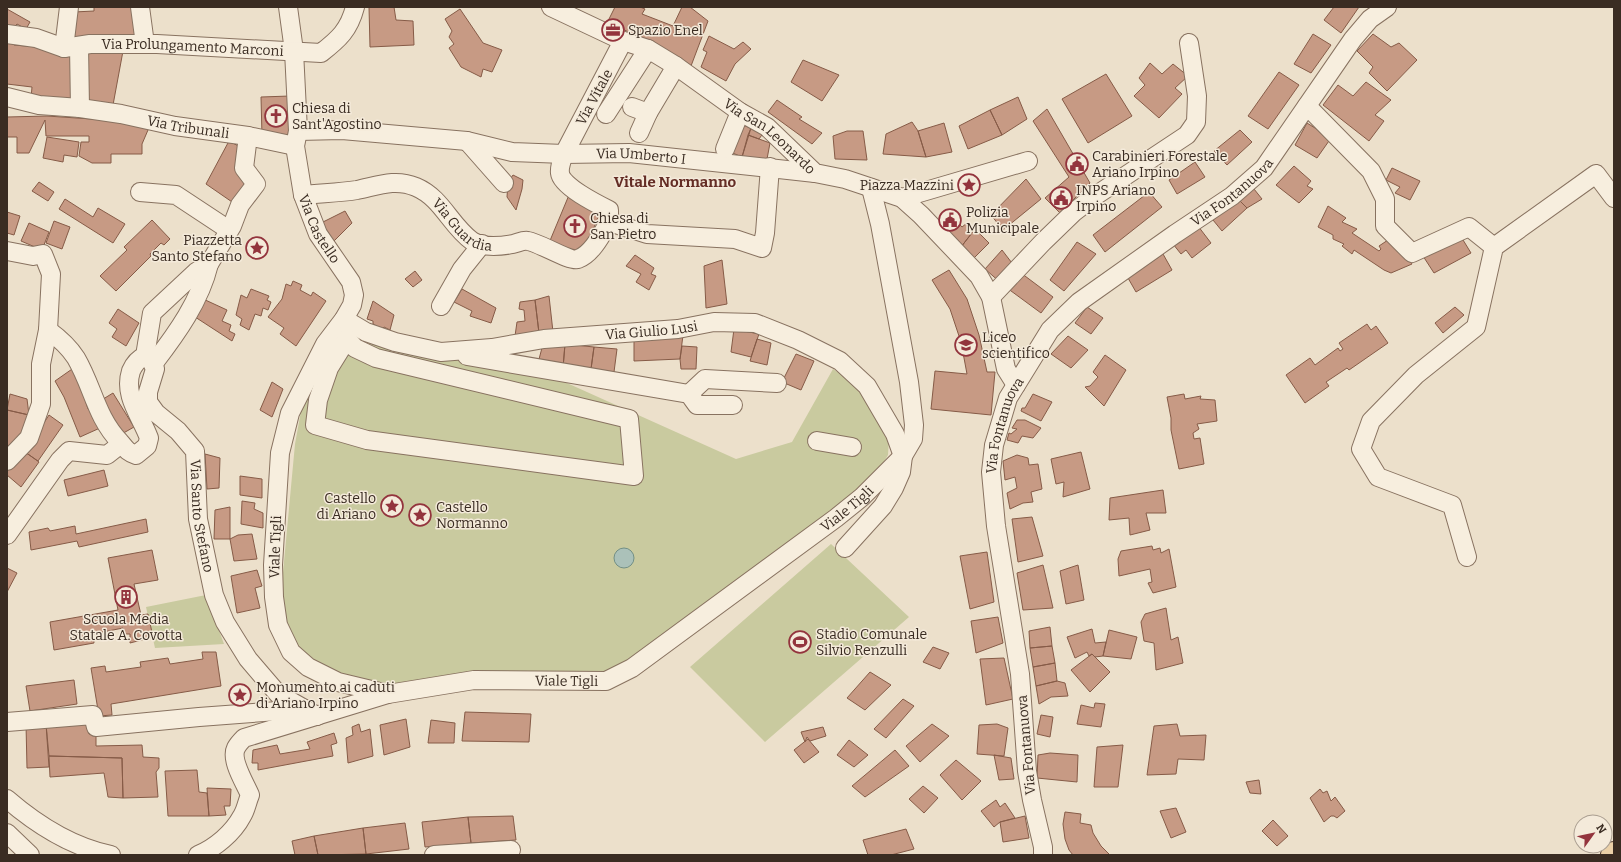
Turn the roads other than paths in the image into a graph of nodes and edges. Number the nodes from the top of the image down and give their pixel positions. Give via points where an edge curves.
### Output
1 (70, 7) edge
2 (140, 7) edge
3 (288, 7) edge
4 (355, 7) edge
5 (551, 7) edge
6 (1387, 7) edge
7 (7, 34) edge
8 (623, 41) junction
9 (1189, 43) dead end
10 (145, 44) junction
11 (71, 47) junction
12 (648, 49) junction
13 (294, 51) junction
14 (676, 66) junction
15 (7, 97) edge
16 (1307, 106) junction
17 (80, 108) junction
18 (740, 112) junction
19 (606, 114) dead end
20 (639, 133) dead end
21 (248, 136) junction
22 (297, 139) junction
23 (467, 141) junction
24 (725, 149) dead end
25 (564, 154) junction
26 (1028, 161) dead end
27 (770, 168) junction
28 (815, 173) junction
29 (504, 183) dead end
30 (871, 188) junction
31 (140, 192) dead end
32 (303, 195) junction
33 (902, 198) junction
34 (1614, 198) edge
35 (609, 222) junction
36 (229, 230) junction
37 (7, 240) edge
38 (482, 244) junction
39 (1494, 247) junction
40 (7, 251) edge
41 (43, 254) junction
42 (209, 264) junction
43 (991, 297) junction
44 (441, 306) dead end
45 (344, 319) junction
46 (48, 330) junction
47 (348, 339) joint
48 (441, 352) junction
49 (149, 359) junction
50 (777, 383) dead end
51 (1016, 385) junction
52 (689, 394) junction
53 (733, 405) dead end
54 (817, 441) dead end
55 (121, 444) junction
56 (852, 447) dead end
57 (903, 456) junction
58 (7, 461) edge
59 (7, 535) edge
60 (845, 548) dead end
61 (1466, 557) dead end
62 (388, 694) junction
63 (310, 713) junction
64 (7, 722) edge
65 (7, 799) edge
66 (7, 833) edge
67 (511, 850) dead end
68 (30, 855) edge
69 (111, 855) edge
70 (198, 855) edge
71 (434, 855) edge
72 (1043, 855) edge

1 - 11 street
2 - 10 street
3 - 13 street, Via Castello
4 - 13 street, Via Prolungamento Marconi via 352,18 340,38 321,53
5 - 8 street, Via San Leonardo
6 - 16 street, Via Fontanuova via 1370,19 1353,39
7 - 11 street, Via Prolungamento Marconi
8 - 12 street, Via San Leonardo
8 - 25 street, Via Vitale
9 - 43 street via 1197,96 1196,122 1188,135 1074,212
10 - 11 street, Via Prolungamento Marconi via 90,44
10 - 13 street, Via Prolungamento Marconi
11 - 17 street
12 - 14 street, Via San Leonardo
12 - 19 street
13 - 22 street, Via Castello
14 - 18 street, Via San Leonardo
14 - 20 street via 640,110
15 - 17 street, Via Tribunali via 39,105
16 - 39 street via 1371,171 1385,199 1385,226 1412,253 1470,227
16 - 51 street, Via Fontanuova via 1264,168 1232,196 1080,302 1050,330
17 - 21 street, Via Tribunali via 175,126
18 - 24 street
18 - 28 street, Via San Leonardo via 767,127
21 - 22 street, Via Tribunali
21 - 36 street via 244,168 256,184 240,205
22 - 23 street, Via Umberto I via 342,130
22 - 32 street, Via Castello
23 - 25 street, Via Umberto I via 512,152
23 - 29 street
25 - 27 street, Via Umberto I via 629,152
25 - 35 street, Via Vitale via 560,172 562,180 609,210
26 - 33 street
27 - 28 street, Via Umberto I
27 - 35 street via 762,248 735,239 647,234
28 - 30 street, Via San Leonardo
30 - 33 street, Via San Leonardo
30 - 57 street, Viale Tigli via 909,382 913,439
31 - 36 street via 176,195
32 - 38 street, Via Guardia via 357,190 379,184 416,186 432,196 468,237
32 - 45 street, Via Castello via 318,234 351,282 354,295
33 - 43 street, Via San Leonardo via 979,276
34 - 39 street via 1596,174
35 - 38 street, Via Guardia via 596,243 578,259 571,260 545,246 526,240 495,247
36 - 42 street
37 - 41 street
38 - 44 street via 462,269
39 - 61 street via 1476,327 1416,375 1371,421 1361,449 1378,477 1452,505
40 - 41 street via 33,256
41 - 46 street via 51,274
42 - 49 street via 205,280 180,328
42 - 49 street via 196,272 152,313
43 - 51 street, Via San Leonardo via 1006,369
45 - 48 street, Via Giulio Lusi via 366,332 395,342
45 - 62 street, Viale Tigli via 325,344 290,413 280,453 274,597 278,625 291,652 308,667 338,682
46 - 55 street via 68,347 99,412 110,432
46 - 58 street via 41,364 41,404 29,438
47 - 47 street via 355,348 376,358 629,419 634,476 367,440 315,425 318,400 329,368
48 - 52 street
48 - 57 street, Via Giulio Lusi via 492,348 544,339 678,329 714,322 755,323 798,340 840,361 867,386 895,434
49 - 55 street via 139,358 129,378 134,407 150,438 148,446 136,455 128,452
49 - 63 street, Via Santo Stefano via 155,369 148,392 148,402 196,451 198,519 214,595 225,622 248,659 278,694
50 - 52 street via 705,379
51 - 72 street, Via Fontanuova via 1008,398 994,445 991,472 996,526 1020,674 1027,771
52 - 53 street via 697,405
54 - 56 street
55 - 59 street via 107,455 69,451
57 - 60 street via 901,472 883,506
57 - 62 street, Viale Tigli via 862,497 836,518 632,668 606,681 474,680
62 - 63 street
63 - 64 street via 199,717 96,727 93,715
63 - 70 street via 244,738 237,746 234,752 237,768 250,795 243,815 235,828
65 - 69 street via 54,833 95,852
66 - 68 street
67 - 71 street

